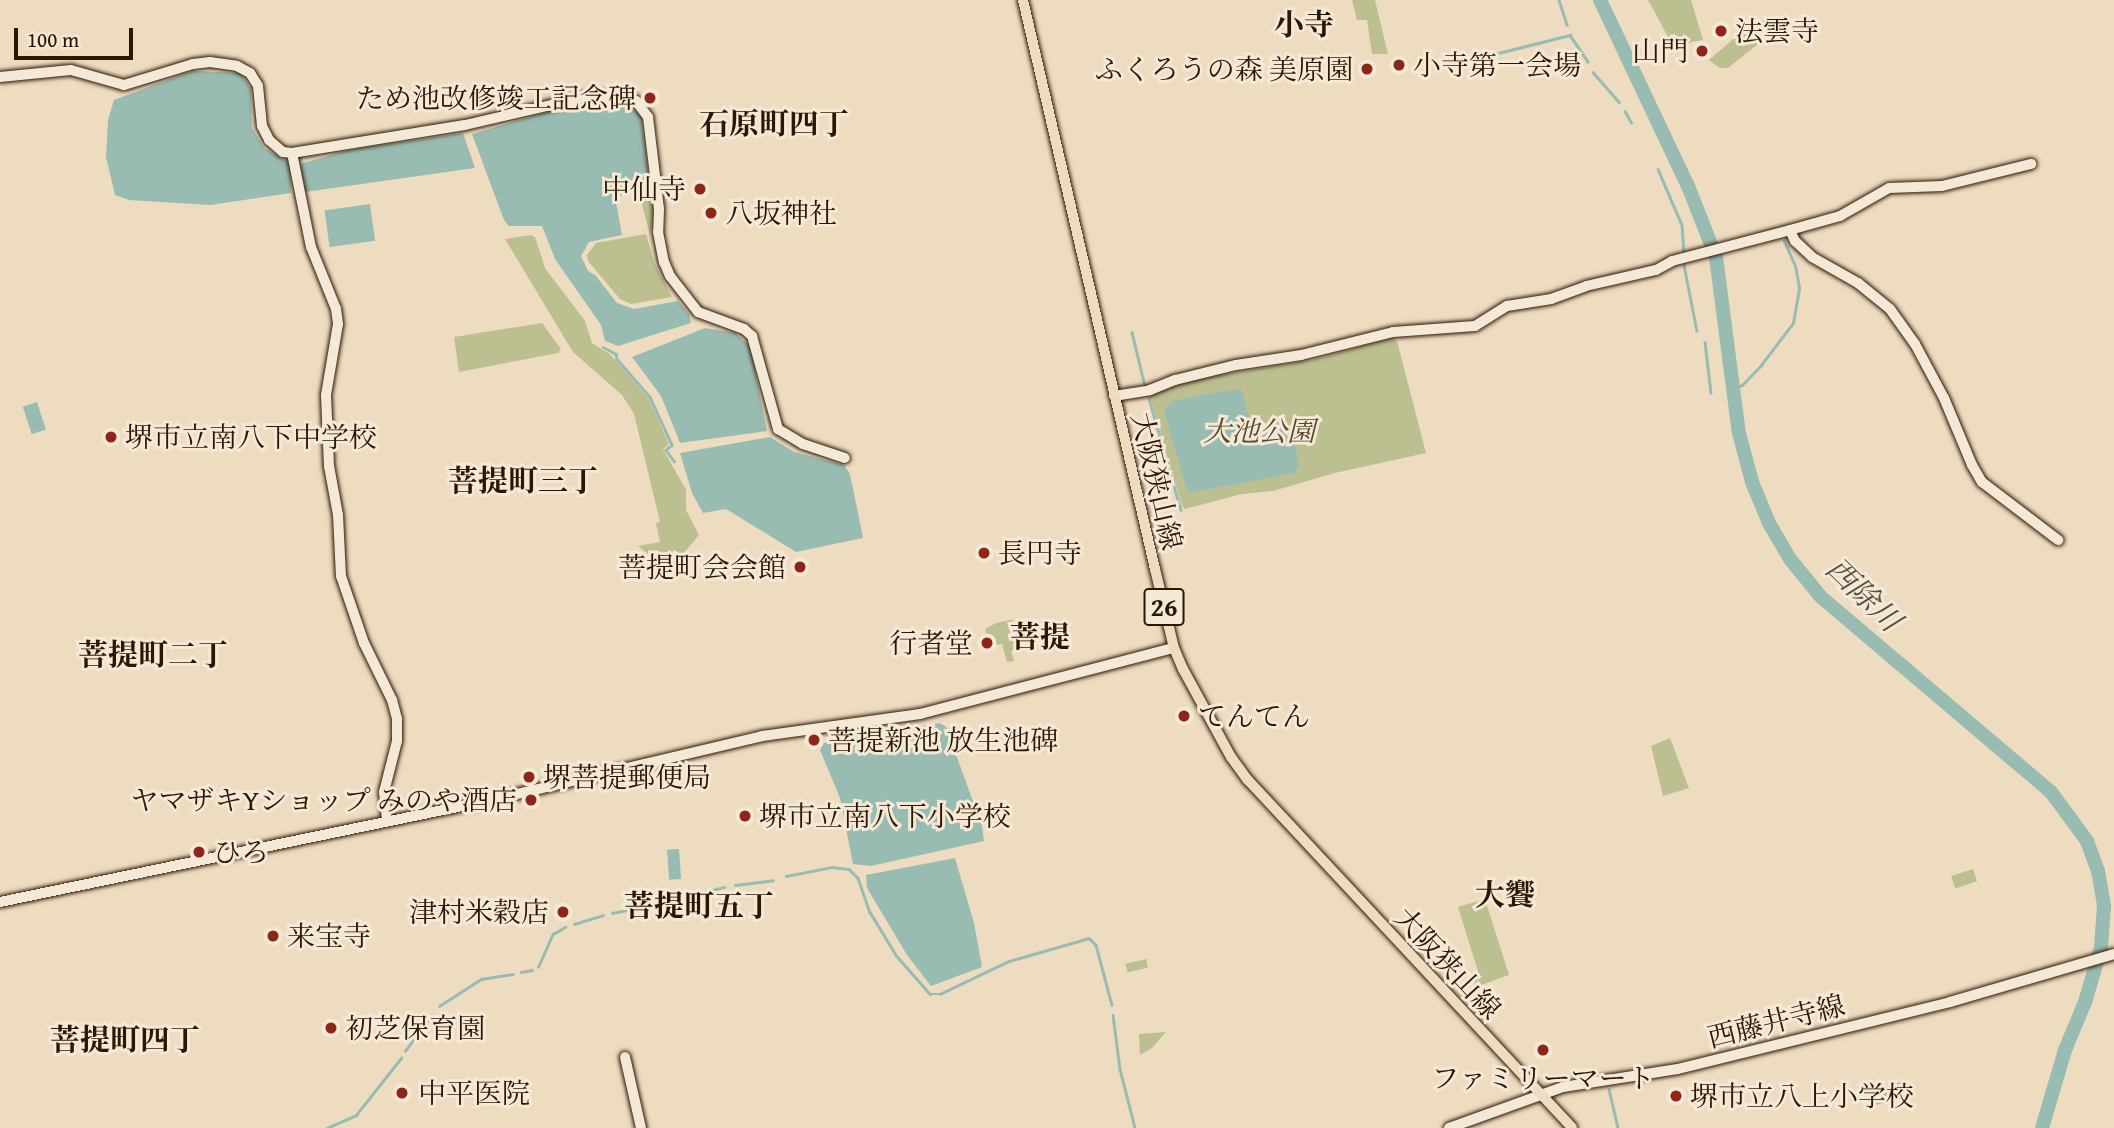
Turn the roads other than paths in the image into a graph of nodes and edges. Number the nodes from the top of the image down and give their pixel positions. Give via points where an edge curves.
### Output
1 (1023, 0) edge
2 (0, 77) edge
3 (292, 153) junction
4 (2031, 164) dead end
5 (1790, 230) junction
6 (1114, 396) junction
7 (845, 458) dead end
8 (2058, 540) dead end
9 (1174, 648) junction
10 (387, 821) junction
11 (0, 902) edge
12 (2114, 954) edge
13 (625, 1057) dead end
14 (1541, 1094) junction
15 (640, 1128) edge
16 (1449, 1128) edge
17 (1572, 1128) edge

1 - 6 main road, 大阪狭山線 / 26
2 - 3 street via 71,70 124,85 193,64 237,66 250,73 258,86 262,126 269,140 283,152
3 - 7 street via 465,125 580,98 617,96 636,101 651,128 658,232 670,276 698,312 752,336 778,429 803,444
3 - 10 street via 311,247 338,324 327,409 341,576 397,719 397,741 384,792
4 - 5 street via 1934,188 1889,188 1840,216
5 - 6 street via 1551,299 1507,306 1475,326 1393,332
5 - 8 street via 1812,257 1858,283 1890,309 1944,398 1982,482
6 - 9 main road, 大阪狭山線 / 26
9 - 10 street via 920,714 762,736
9 - 14 main road, 大阪狭山線 / 26 via 1231,757 1248,780
10 - 11 street
12 - 14 street, 西藤井寺線 via 1950,1002 1676,1070
13 - 15 street
14 - 16 street, 西藤井寺線
14 - 17 main road, 大阪狭山線 / 26

